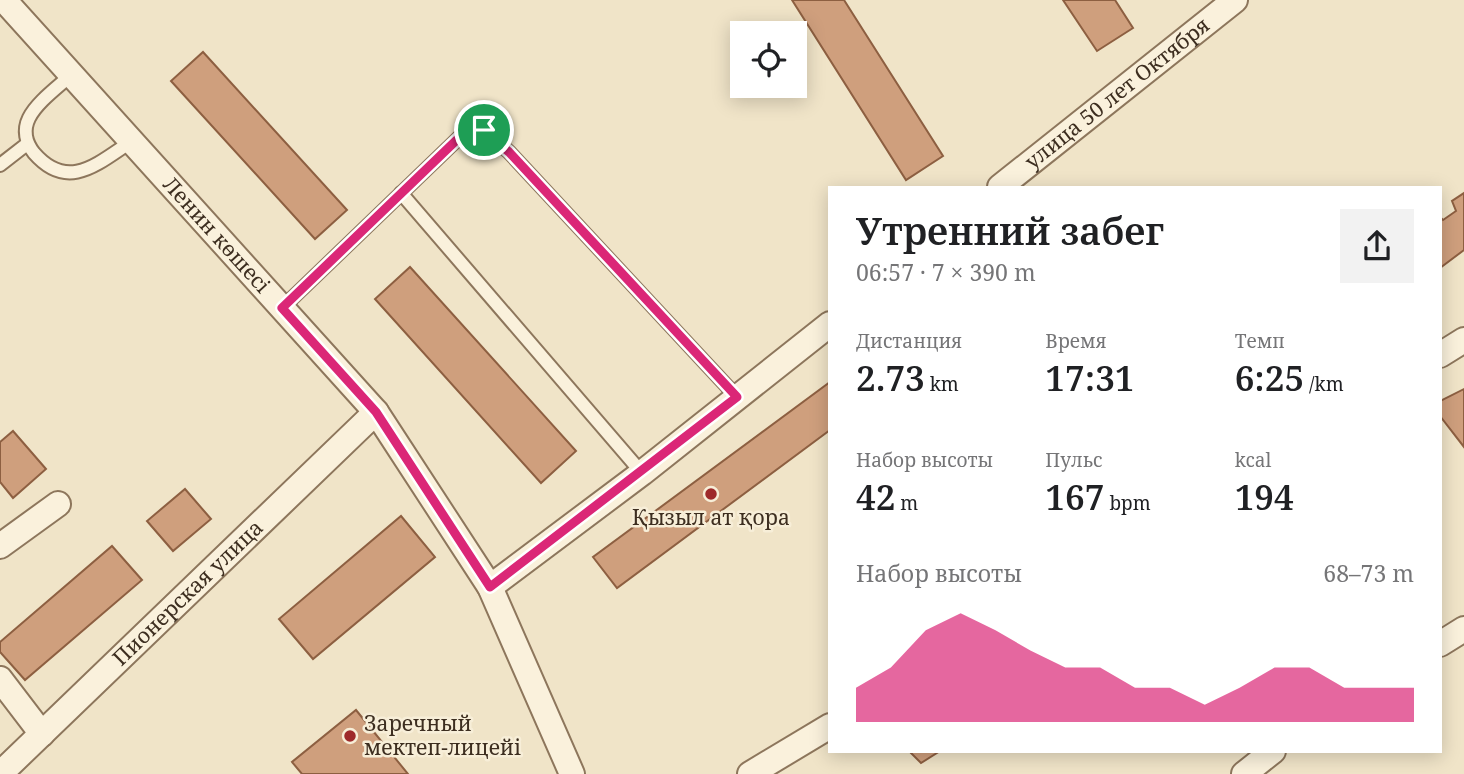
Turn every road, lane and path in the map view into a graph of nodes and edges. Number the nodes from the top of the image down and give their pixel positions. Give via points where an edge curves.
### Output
1 (4, 0) edge
2 (1235, 0) edge
3 (71, 75) junction
4 (132, 141) junction
5 (27, 144) junction
6 (0, 165) edge
7 (1001, 186) edge
8 (401, 193) junction
9 (282, 308) junction
10 (828, 326) edge
11 (1464, 340) edge
12 (1442, 354) edge
13 (737, 397) junction
14 (376, 412) junction
15 (642, 473) junction
16 (58, 503) dead end
17 (0, 546) edge
18 (490, 587) junction
19 (1464, 629) edge
20 (1442, 643) edge
21 (0, 679) edge
22 (828, 727) edge
23 (42, 734) junction
24 (1270, 753) edge
25 (0, 774) edge
26 (572, 774) edge
27 (750, 774) edge
28 (1244, 774) edge

1 - 3 street, Ленин көшесі
2 - 7 street, улица 50 лет Октября
3 - 4 street, Ленин көшесі
3 - 5 lane via 30,115
4 - 5 lane via 79,172 67,174 47,167
4 - 9 street, Ленин көшесі
5 - 6 lane
8 - 9 lane
8 - 13 lane via 467,130 484,130
8 - 15 lane
9 - 14 street, Ленин көшесі
10 - 13 street
11 - 12 street
13 - 15 street
14 - 18 street, Ленин көшесі
14 - 23 street, Пионерская улица
15 - 18 street
16 - 17 street
18 - 26 street, Ленин көшесі
19 - 20 street
21 - 23 street
22 - 27 street
23 - 25 street, Пионерская улица
24 - 28 street

